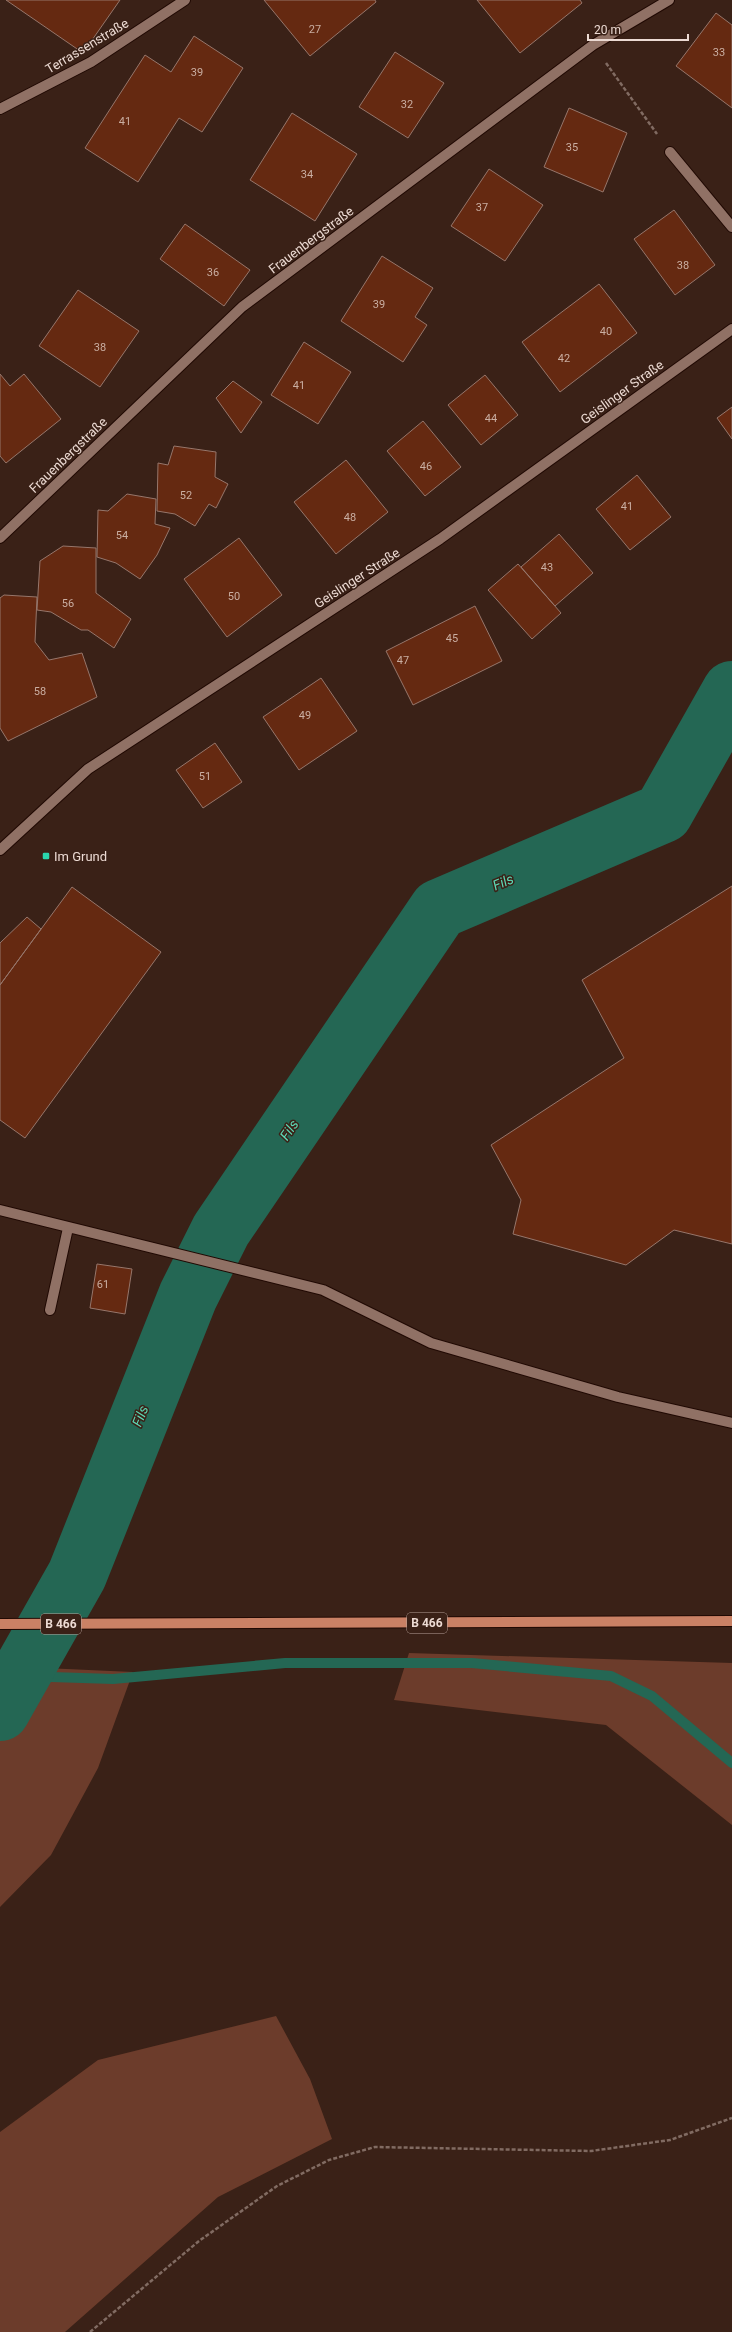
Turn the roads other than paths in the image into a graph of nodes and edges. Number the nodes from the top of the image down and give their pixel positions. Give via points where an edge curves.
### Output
1 (185, 0) edge
2 (669, 0) edge
3 (0, 110) edge
4 (670, 152) dead end
5 (732, 228) edge
6 (732, 329) edge
7 (0, 538) edge
8 (0, 850) edge
9 (0, 1210) edge
10 (68, 1228) junction
11 (50, 1310) dead end
12 (732, 1422) edge
13 (732, 1621) edge
14 (0, 1624) edge

1 - 3 street, Terrassenstraße via 91,62
2 - 7 street, Frauenbergstraße via 593,45 242,308
4 - 5 street
6 - 8 street, Geislinger Straße via 440,539 88,769
9 - 10 street
10 - 11 street
10 - 12 street via 323,1290 431,1342 618,1397
13 - 14 main road, B 466

